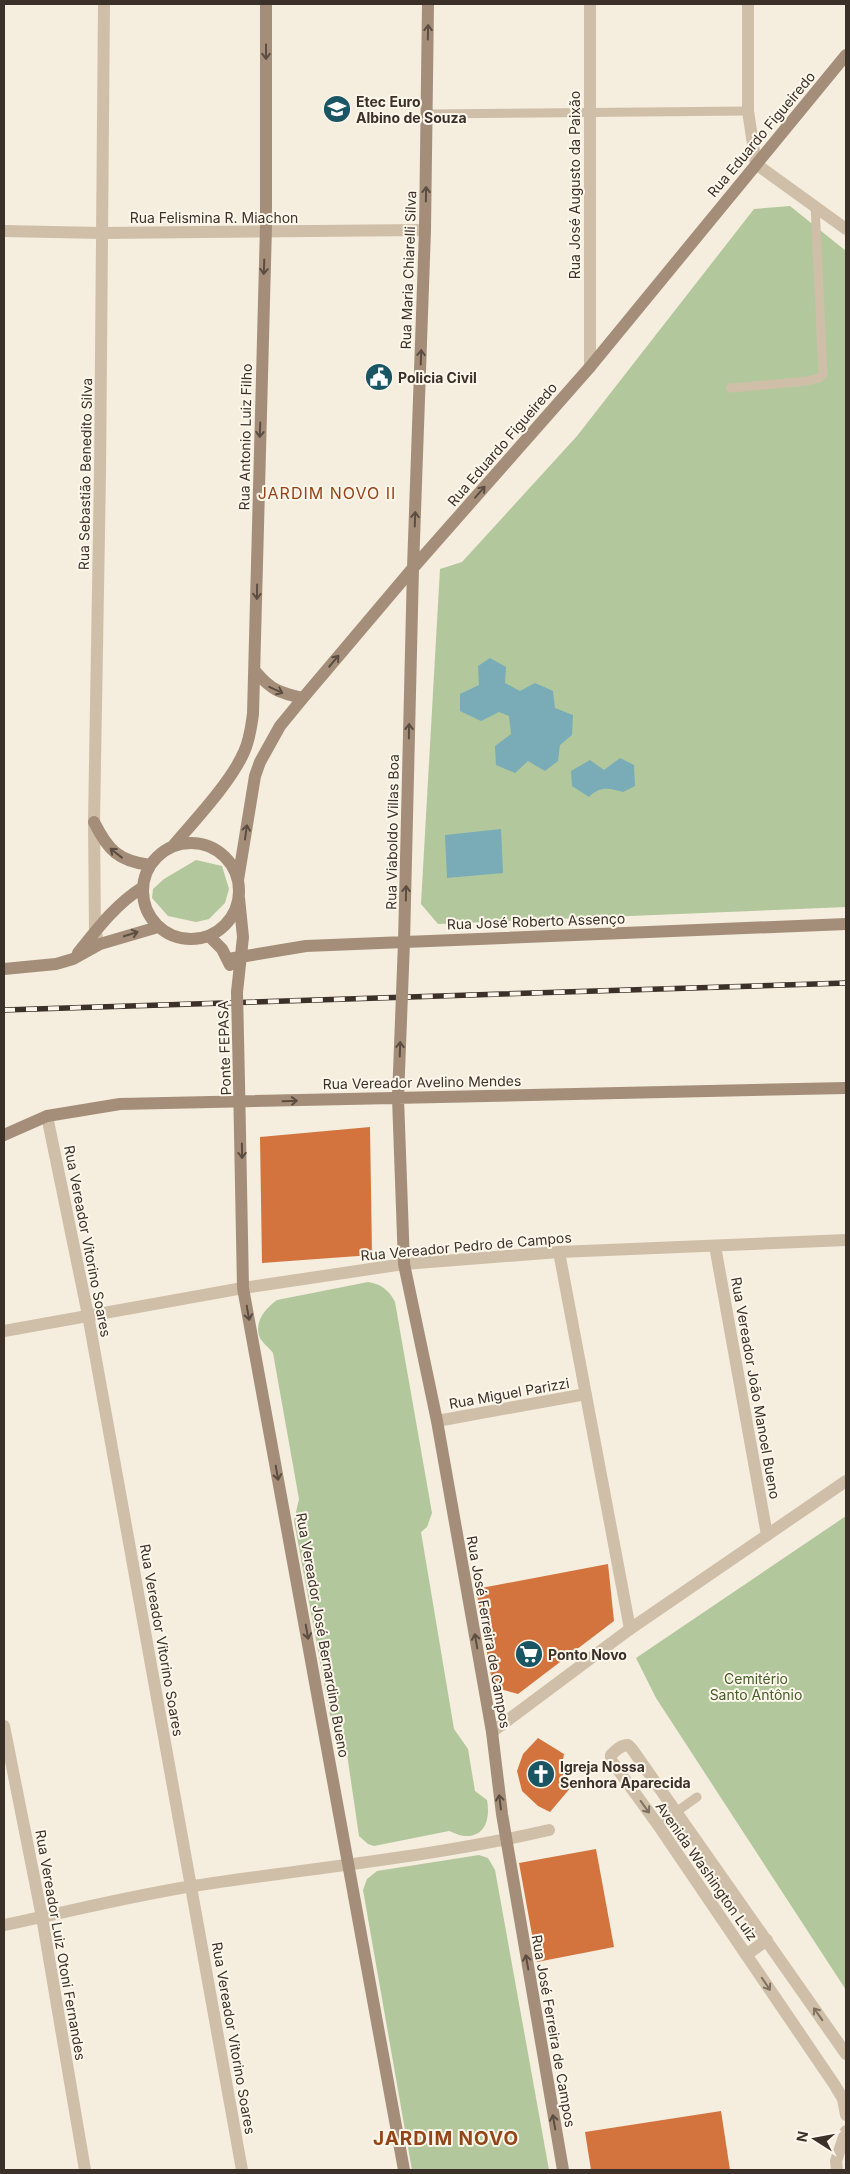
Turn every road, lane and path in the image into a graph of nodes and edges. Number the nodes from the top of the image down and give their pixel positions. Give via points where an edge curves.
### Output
1 (104, 4) edge
2 (266, 4) edge
3 (428, 4) edge
4 (590, 4) edge
5 (748, 4) edge
6 (846, 55) edge
7 (589, 112) junction
8 (748, 112) junction
9 (427, 114) junction
10 (756, 164) junction
11 (815, 205) junction
12 (846, 229) edge
13 (425, 230) junction
14 (4, 231) edge
15 (265, 232) junction
16 (102, 233) junction
17 (590, 367) junction
18 (731, 388) dead end
19 (413, 568) junction
20 (256, 672) junction
21 (302, 698) junction
22 (94, 822) junction
23 (173, 846) junction
24 (150, 865) junction
25 (238, 880) junction
26 (143, 887) junction
27 (238, 896) junction
28 (846, 924) edge
29 (158, 927) junction
30 (95, 931) junction
31 (209, 936) junction
32 (404, 942) junction
33 (100, 944) junction
34 (242, 956) junction
35 (74, 959) junction
36 (228, 959) junction
37 (4, 969) edge
38 (237, 987) junction
39 (846, 1088) edge
40 (398, 1098) junction
41 (241, 1102) junction
42 (47, 1116) junction
43 (4, 1135) edge
44 (846, 1240) edge
45 (715, 1246) junction
46 (559, 1252) junction
47 (404, 1264) junction
48 (243, 1288) junction
49 (88, 1315) junction
50 (4, 1331) edge
51 (586, 1394) junction
52 (437, 1421) junction
53 (846, 1481) edge
54 (767, 1536) junction
55 (630, 1629) junction
56 (4, 1726) edge
57 (492, 1732) junction
58 (697, 1797) dead end
59 (678, 1812) junction
60 (658, 1825) junction
61 (549, 1830) dead end
62 (506, 1840) junction
63 (349, 1865) junction
64 (192, 1886) junction
65 (42, 1917) junction
66 (4, 1925) edge
67 (767, 1940) junction
68 (746, 1955) junction
69 (846, 2054) edge
70 (845, 2098) edge
71 (846, 2115) edge
72 (846, 2131) edge
73 (85, 2170) edge
74 (242, 2170) edge
75 (404, 2170) edge
76 (563, 2170) edge
77 (836, 2170) edge

1 - 16 street, Rua Sebastião Benedito Silva
2 -> 15 main road, Rua Antonio Luiz Filho
9 -> 3 main road, Rua Maria Chiarelli Silva
4 - 7 street, Rua José Augusto da Paixão
5 - 8 street
6 - 10 main road, Rua Eduardo Figueiredo
7 - 8 lane
7 - 9 lane
7 - 17 street, Rua José Augusto da Paixão
8 - 10 street
13 -> 9 main road, Rua Maria Chiarelli Silva
10 - 11 street
10 - 17 main road, Rua Eduardo Figueiredo
11 - 12 street
11 - 18 lane via 823,374 807,381
13 - 15 street, Rua Felismina R. Miachon
19 -> 13 main road, Rua Maria Chiarelli Silva
14 - 16 street, Rua Felismina R. Miachon
15 - 16 street, Rua Felismina R. Miachon
15 -> 20 main road, Rua Antonio Luiz Filho
16 - 22 street, Rua Sebastião Benedito Silva
19 -> 17 main road, Rua Eduardo Figueiredo
21 -> 19 main road, Rua Eduardo Figueiredo
32 -> 19 main road, Rua Viaboldo Villas Boa
20 -> 21 main road via 267,686
20 - 23 main road, Rua Antonio Luiz Filho via 250,734 243,754 219,790
25 -> 21 main road, Rua Eduardo Figueiredo via 258,769 280,726
24 -> 22 main road via 124,859 111,850
22 - 30 street, Rua Sebastião Benedito Silva
23 - 24 main road
23 - 25 main road via 194,842 213,848 229,862
24 - 26 main road
25 - 27 main road
26 - 29 main road via 149,915
26 - 30 main road via 120,904
27 - 31 main road via 234,912
27 - 34 main road via 243,923
28 - 32 main road, Rua José Roberto Assenço
29 - 31 main road via 180,938
33 -> 29 main road
30 - 33 street, Rua Sebastião Benedito Silva
30 - 35 main road
31 - 36 main road
32 - 34 main road, Rua José Roberto Assenço via 306,946
40 -> 32 main road, Rua Viaboldo Villas Boa, bridge
33 - 35 main road
34 - 36 main road, Rua José Roberto Assenço
34 - 38 main road
35 - 37 main road via 42,967
36 - 38 main road
38 - 41 main road, Ponte FEPASA, bridge
39 - 40 main road, Rua Vereador Avelino Mendes
41 -> 40 main road, Rua Vereador Avelino Mendes
40 - 47 main road, Rua José Ferreira de Campos
41 - 42 main road, Rua Vereador Avelino Mendes via 120,1104
41 -> 48 main road, Rua Vereador José Bernardino Bueno
42 - 43 main road, Rua Vereador Avelino Mendes
42 - 49 street, Rua Vereador Vitorino Soares
44 - 45 street, Rua Vereador Pedro de Campos
45 - 46 street, Rua Vereador Pedro de Campos
45 - 54 street, Rua Vereador João Manoel Bueno
46 - 47 street, Rua Vereador Pedro de Campos
46 - 51 street
47 - 48 street, Rua Vereador Pedro de Campos
47 - 52 main road, Rua José Ferreira de Campos
48 - 49 street, Rua Vereador Pedro de Campos
48 -> 63 main road, Rua Vereador José Bernardino Bueno
49 - 50 street, Rua Vereador Pedro de Campos
49 - 64 street, Rua Vereador Vitorino Soares
51 - 52 street, Rua Miguel Parizzi
51 - 55 street
57 -> 52 main road, Rua José Ferreira de Campos
53 - 54 street
54 - 55 street
55 - 57 street
56 - 65 street, Rua Vereador Luiz Otoni Fernandes
62 -> 57 main road, Rua José Ferreira de Campos
58 - 59 lane
59 - 60 lane
59 -> 60 street, Avenida Washington Luiz via 628,1744 616,1750 611,1760
59 - 67 street, Avenida Washington Luiz
60 - 68 street, Avenida Washington Luiz
61 - 62 street
62 - 63 street
76 -> 62 main road, Rua José Ferreira de Campos
63 - 64 street
63 - 75 main road, Rua Vereador José Bernardino Bueno
64 - 65 street
64 - 74 street, Rua Vereador Vitorino Soares
65 - 66 street
65 - 73 street, Rua Vereador Luiz Otoni Fernandes
67 - 68 street
69 -> 67 street, Avenida Washington Luiz
68 -> 70 street, Avenida Washington Luiz
70 - 71 street, Avenida Washington Luiz
72 - 77 street

